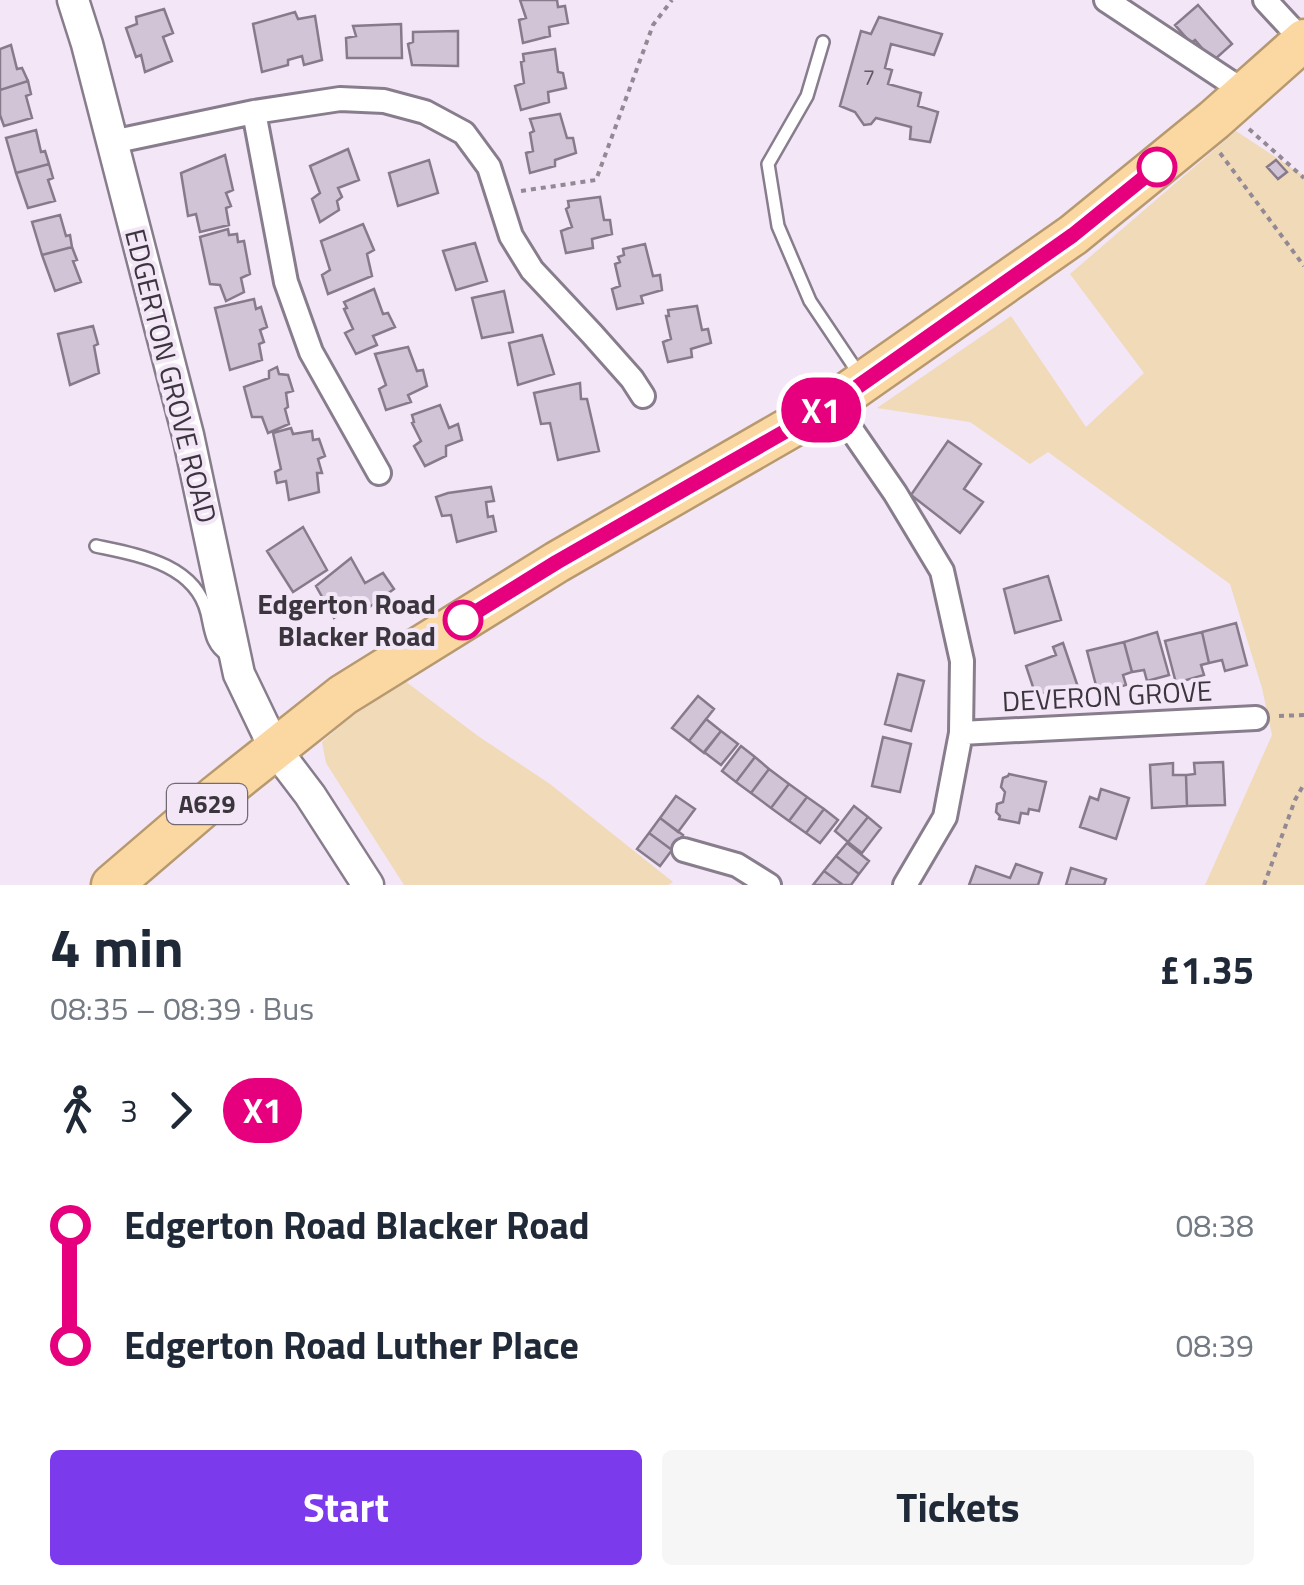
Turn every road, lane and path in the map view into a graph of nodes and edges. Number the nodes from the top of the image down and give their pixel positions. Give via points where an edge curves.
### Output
1 (73, 0) edge
2 (672, 0) edge
3 (1106, 0) edge
4 (1265, 0) edge
5 (1303, 40) edge
6 (824, 42) dead end
7 (1224, 110) junction
8 (254, 112) junction
9 (112, 142) junction
10 (1304, 178) edge
11 (496, 195) junction
12 (1304, 266) edge
13 (849, 393) junction
14 (643, 396) dead end
15 (378, 472) dead end
16 (96, 546) dead end
17 (236, 658) junction
18 (1256, 718) dead end
19 (961, 733) junction
20 (275, 749) junction
21 (1304, 784) edge
22 (684, 850) dead end
23 (112, 885) edge
24 (368, 885) edge
25 (770, 885) edge
26 (905, 885) edge
27 (1264, 885) edge

1 - 9 street, EDGERTON GROVE ROAD
2 - 11 path via 653,25 596,180
3 - 7 street
4 - 5 street
5 - 7 highway, A629
6 - 13 lane via 806,96 768,164 778,226
7 - 10 path
7 - 12 path via 1231,166
7 - 13 highway, A629 via 1073,235
8 - 9 street
8 - 11 street via 340,99 425,112 464,133 489,167
8 - 15 street via 286,282 311,352
9 - 17 street, EDGERTON GROVE ROAD via 188,435
11 - 14 street via 532,270
13 - 19 street via 895,492 942,571 962,661
13 - 20 highway, A629 via 342,695
16 - 17 lane via 138,554 186,578 202,599 216,646
17 - 20 street, EDGERTON GROVE ROAD
18 - 19 street, DEVERON GROVE
19 - 26 street via 945,817
20 - 23 highway, A629
20 - 24 street, EDGERTON GROVE ROAD
21 - 27 path
22 - 25 street via 737,866

